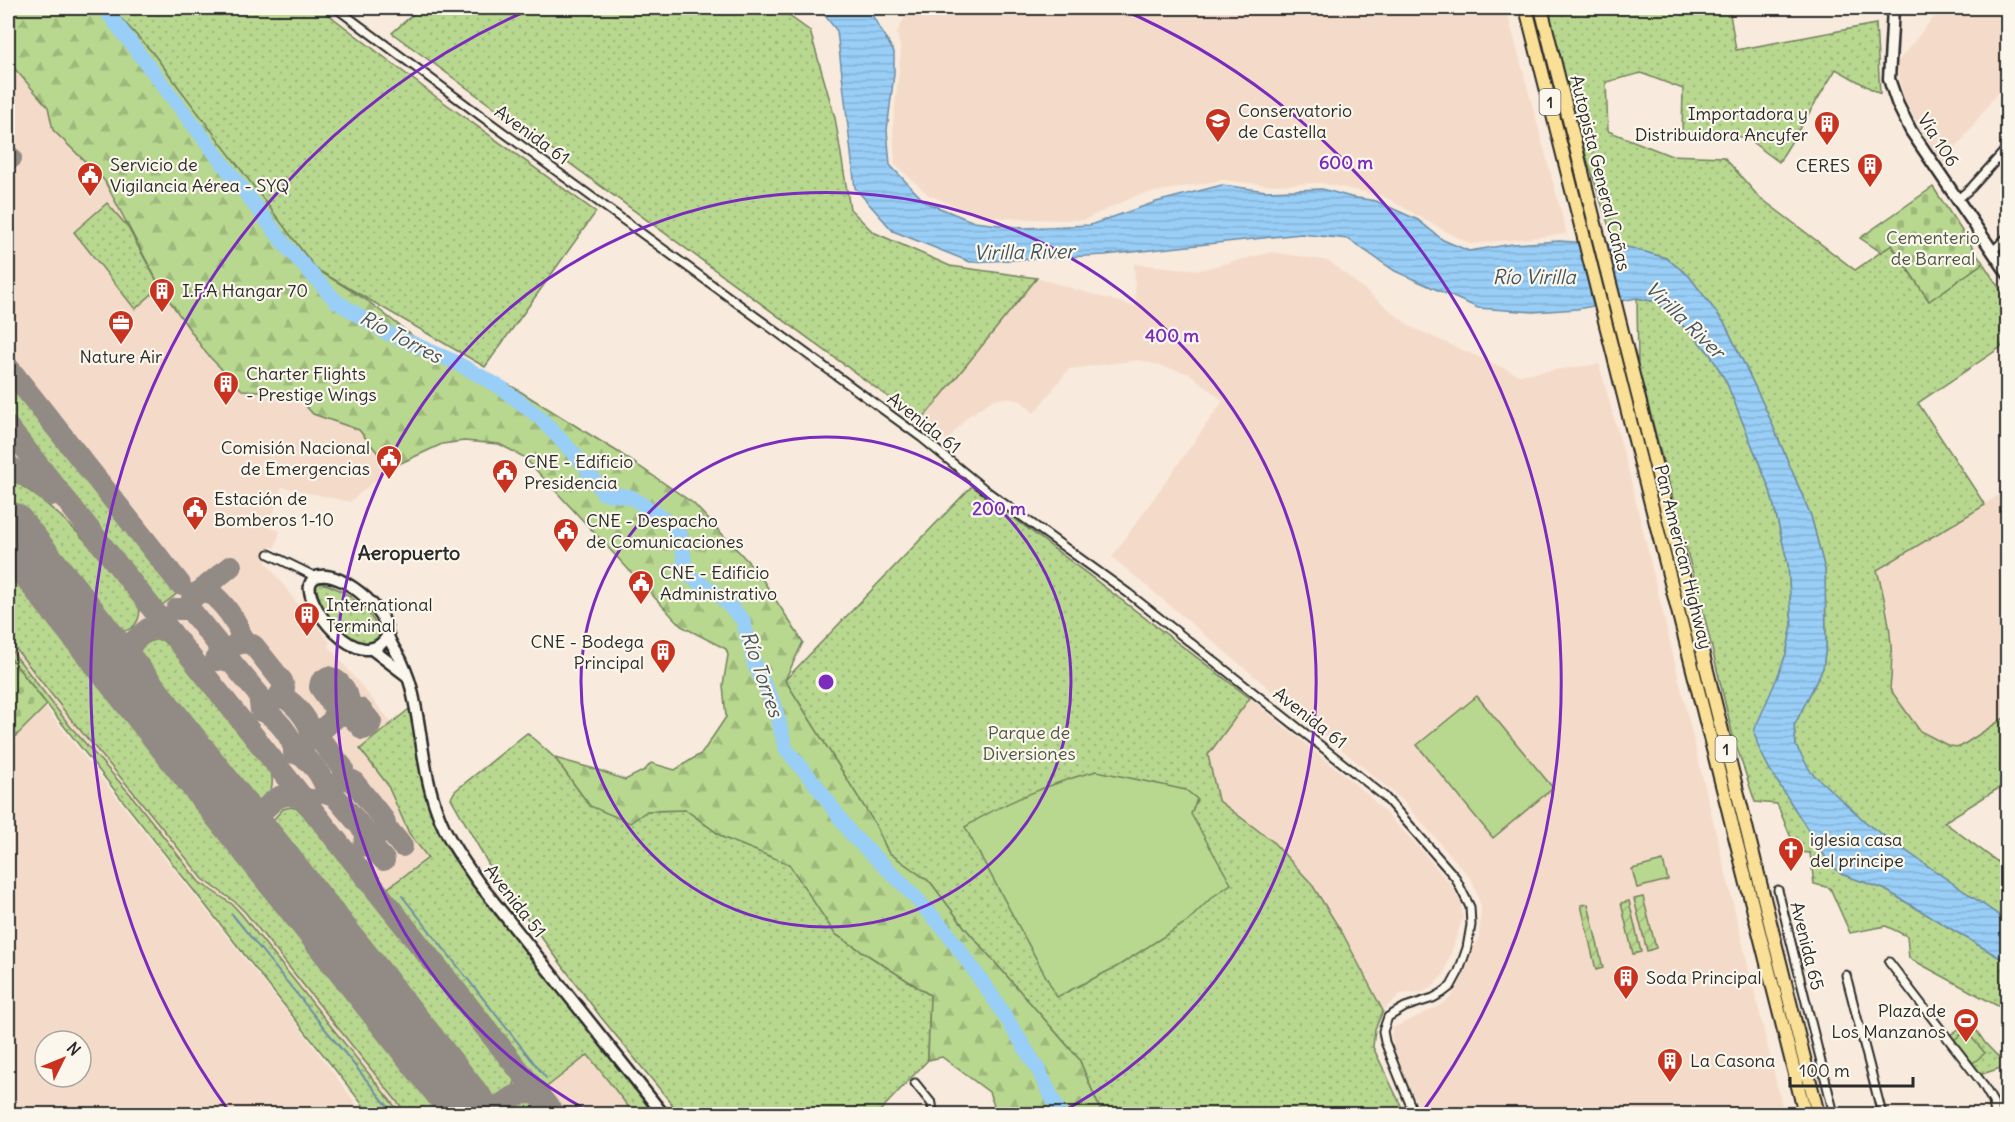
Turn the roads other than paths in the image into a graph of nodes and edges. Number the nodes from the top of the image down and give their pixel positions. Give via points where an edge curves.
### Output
1 (336, 8) edge
2 (1526, 8) edge
3 (1541, 8) edge
4 (1893, 8) edge
5 (2007, 147) edge
6 (1580, 194) junction
7 (1958, 199) junction
8 (2007, 236) edge
9 (1992, 252) junction
10 (2007, 274) edge
11 (269, 554) dead end
12 (315, 577) junction
13 (388, 635) junction
14 (372, 650) junction
15 (407, 675) junction
16 (1778, 890) dead end
17 (1889, 962) dead end
18 (1846, 975) dead end
19 (915, 1083) dead end
20 (663, 1114) edge
21 (933, 1114) edge
22 (1414, 1114) edge
23 (1805, 1114) edge
24 (1818, 1114) edge
25 (1834, 1114) edge
26 (1882, 1114) edge
27 (1995, 1114) edge

1 - 22 street, Avenida 61 via 922,438 988,492 1137,600 1384,796 1455,877 1470,907 1467,948 1451,986 1388,1017 1383,1031
2 - 6 highway, Pan American Highway / 1
3 - 6 highway, Autopista General Cañas / 1
4 - 7 main road, Vía 106 via 1889,79 1911,131
5 - 7 street
6 - 23 highway, Pan American Highway / 1 via 1622,387
6 - 24 highway, Autopista General Cañas / 1 via 1635,383
7 - 9 main road, Vía 106
8 - 9 street
9 - 10 main road, Vía 106
11 - 12 street, Avenida 51
12 - 13 main road, Avenida 51 via 336,578 359,592 384,620
12 - 14 main road via 308,591 325,619 351,645
13 - 14 main road
13 - 15 main road, Avenida 51
14 - 15 main road
15 - 20 main road, Avenida 51 via 429,786 451,843
16 - 25 street, Avenida 65
17 - 27 street via 1983,1083
18 - 26 street
19 - 21 street via 932,1104

